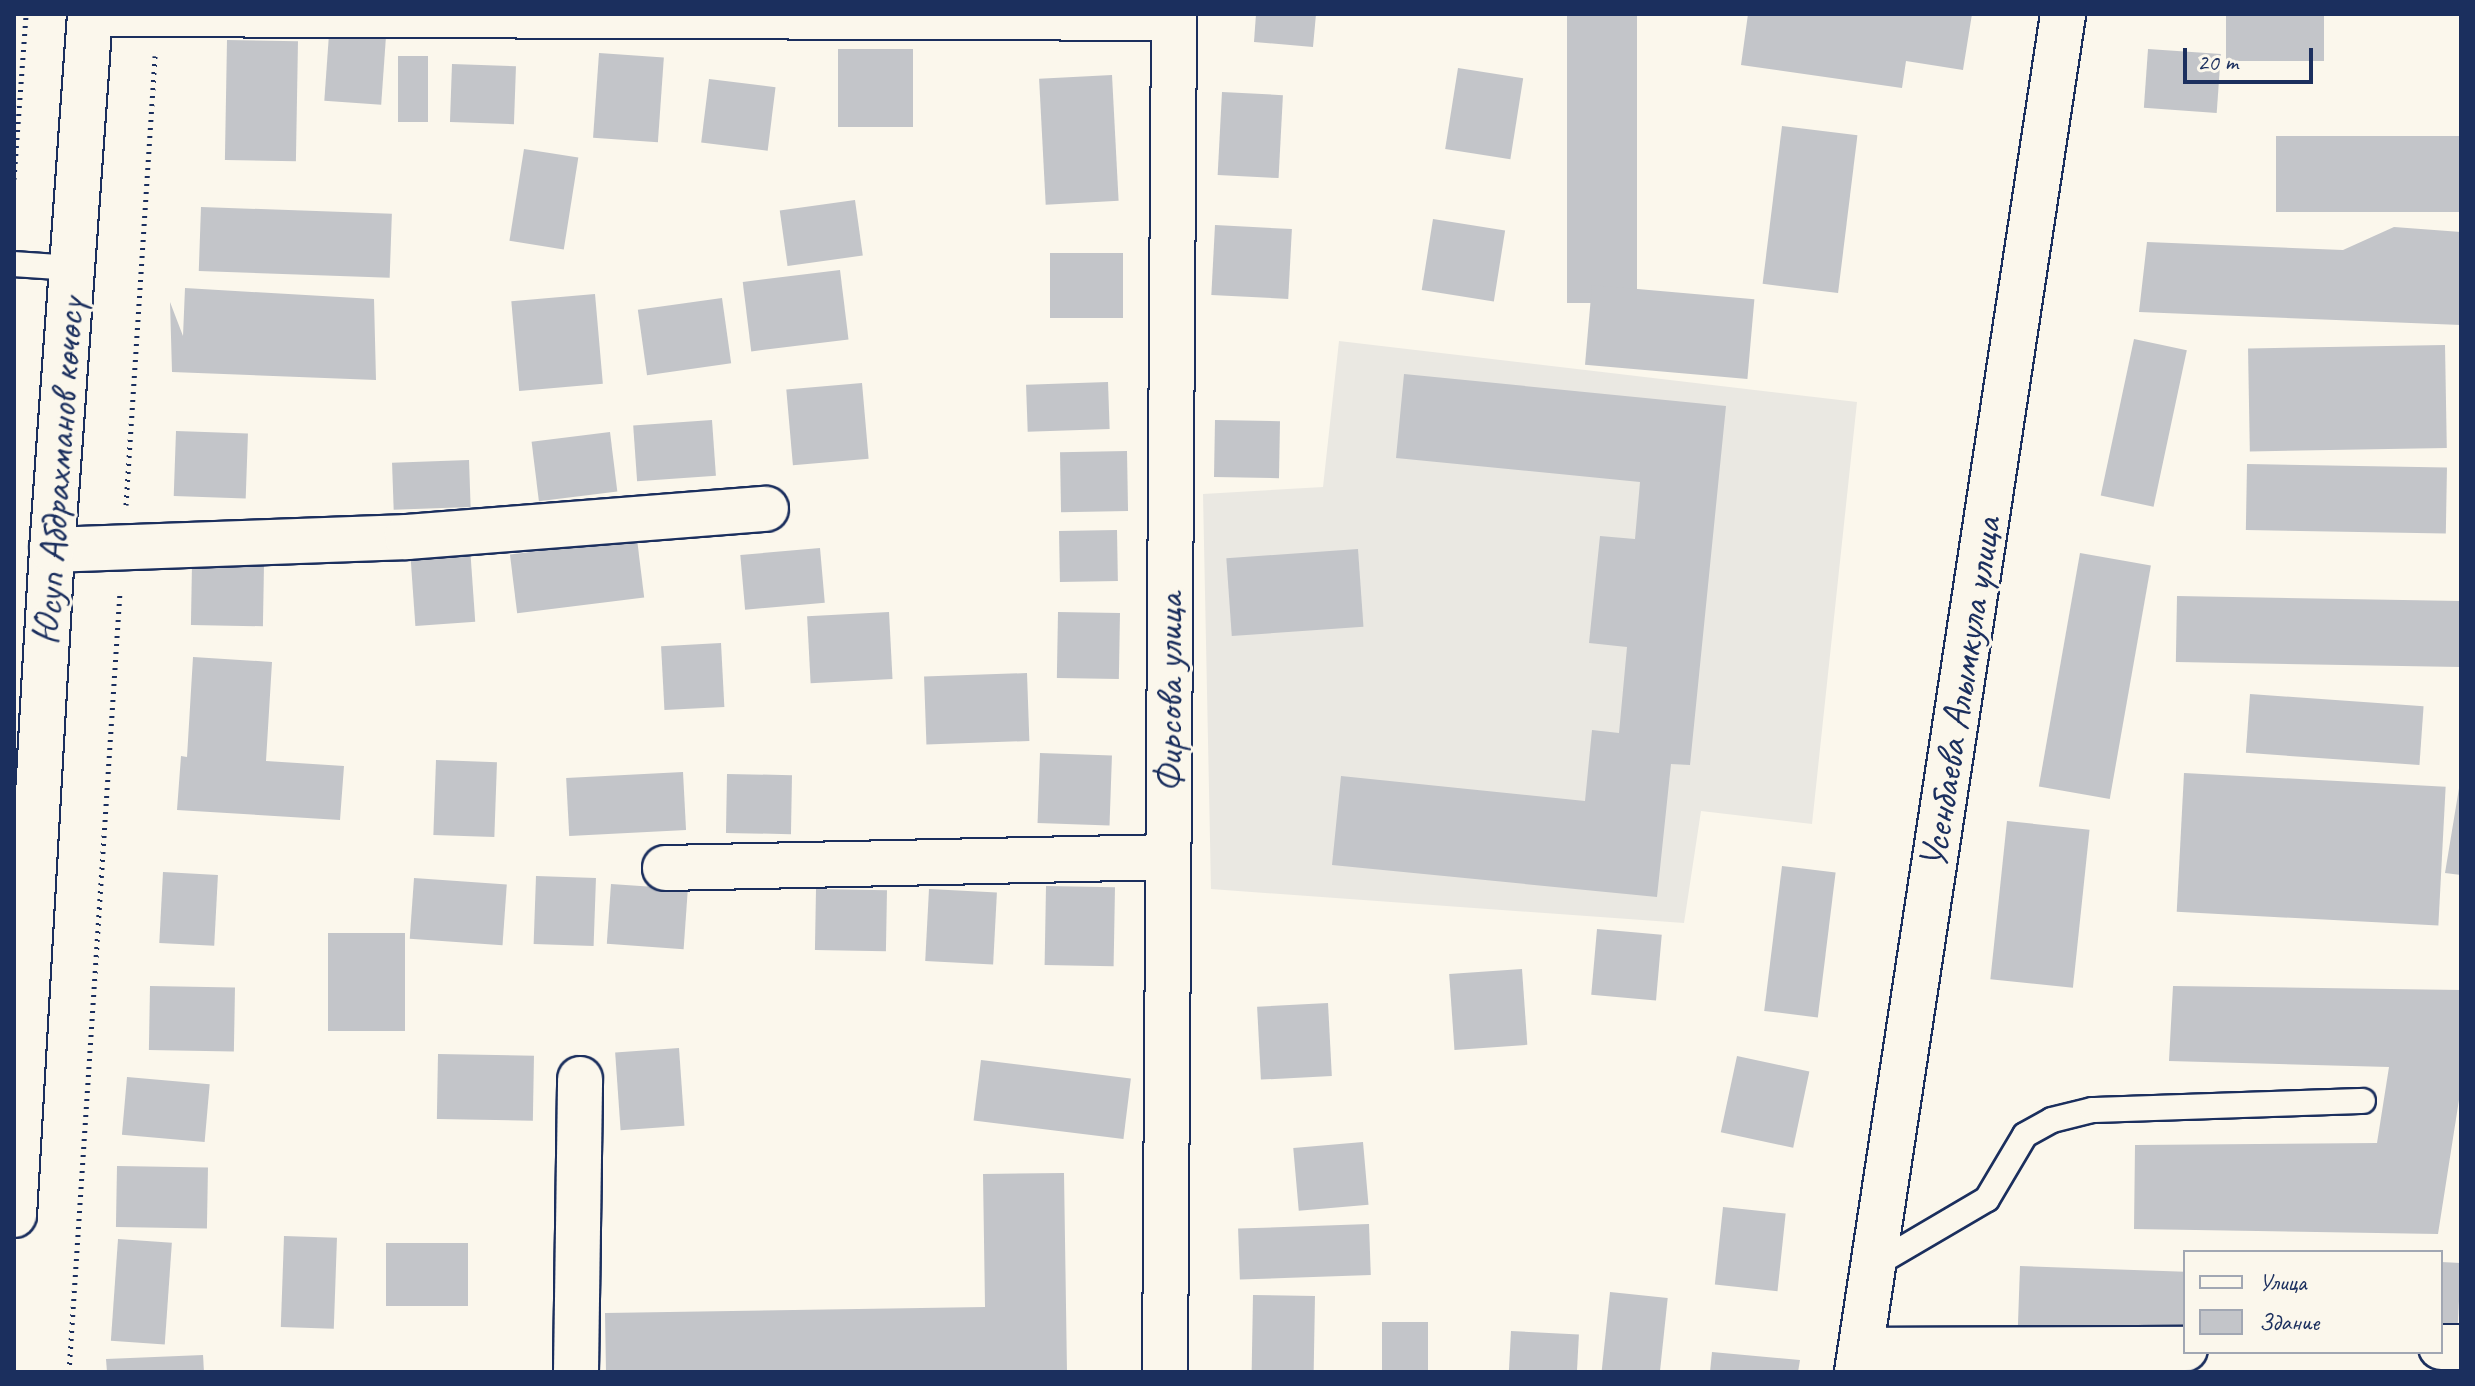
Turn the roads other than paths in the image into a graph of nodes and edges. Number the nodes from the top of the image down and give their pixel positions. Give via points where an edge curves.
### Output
1 (90, 14) edge
2 (105, 14) edge
3 (2063, 14) edge
4 (158, 15) edge
5 (1174, 16) edge
6 (14, 264) edge
7 (72, 268) junction
8 (766, 509) dead end
9 (52, 550) junction
10 (1168, 857) junction
11 (665, 868) dead end
12 (580, 1079) dead end
13 (2363, 1101) dead end
14 (14, 1215) edge
15 (1873, 1266) junction
16 (2183, 1349) edge
17 (1859, 1361) edge
18 (576, 1372) edge
19 (1165, 1372) edge

1 - 7 street, Юсуп Абдрахманов көчөсү
2 - 4 street
3 - 15 street, Усенбаева Алымкула улица
4 - 5 street
5 - 10 street, Фирсова улица
6 - 7 lane
7 - 9 street, Юсуп Абдрахманов көчөсү
8 - 9 street via 407,537
9 - 14 street, Юсуп Абдрахманов көчөсү
10 - 11 street
10 - 19 street, Фирсова улица
12 - 18 street
13 - 15 lane via 2092,1110 2052,1120 2025,1135 1987,1199
15 - 17 street, Усенбаева Алымкула улица
16 - 17 street

